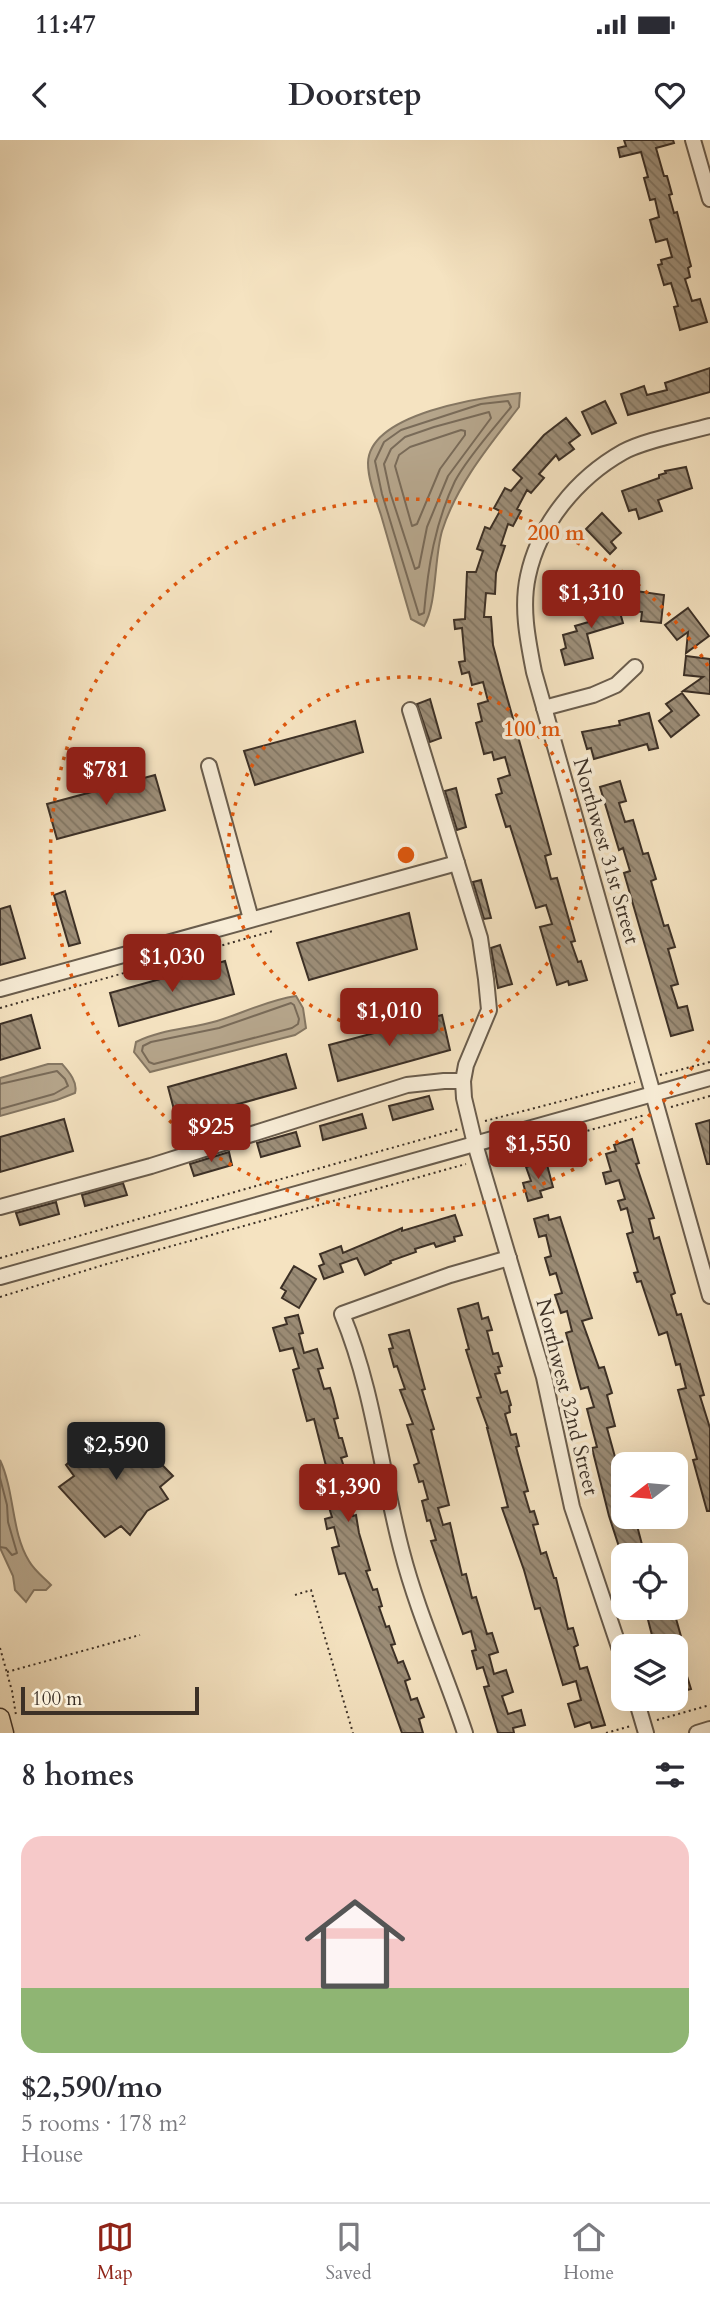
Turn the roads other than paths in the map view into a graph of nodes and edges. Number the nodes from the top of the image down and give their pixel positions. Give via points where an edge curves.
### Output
1 (693, 140) edge
2 (710, 199) edge
3 (710, 426) edge
4 (635, 667) dead end
5 (544, 708) junction
6 (410, 710) dead end
7 (209, 766) dead end
8 (457, 863) junction
9 (251, 919) junction
10 (0, 989) edge
11 (710, 1079) edge
12 (463, 1081) junction
13 (653, 1095) junction
14 (475, 1144) junction
15 (0, 1206) edge
16 (509, 1258) junction
17 (0, 1277) edge
18 (710, 1296) edge
19 (614, 1634) edge
20 (640, 1711) edge
21 (645, 1728) edge
22 (710, 1729) edge
23 (465, 1733) edge
24 (697, 1733) edge

1 - 2 street
3 - 5 street, Northwest 31st Street via 625,451 599,468 553,514 528,577 526,627
4 - 5 street via 616,685
5 - 13 street, Northwest 31st Street
6 - 8 street
7 - 9 street
8 - 9 street
8 - 12 street via 480,938 489,1010
9 - 10 street
11 - 13 street
12 - 14 street, Northwest 32nd Street
12 - 15 street via 407,1084 151,1166
13 - 14 street
13 - 18 street, Northwest 31st Street
14 - 16 street, Northwest 32nd Street
14 - 17 street
16 - 19 street, Northwest 32nd Street via 544,1377 572,1507
16 - 23 street via 342,1314 368,1395 402,1553
20 - 21 street
22 - 24 street

